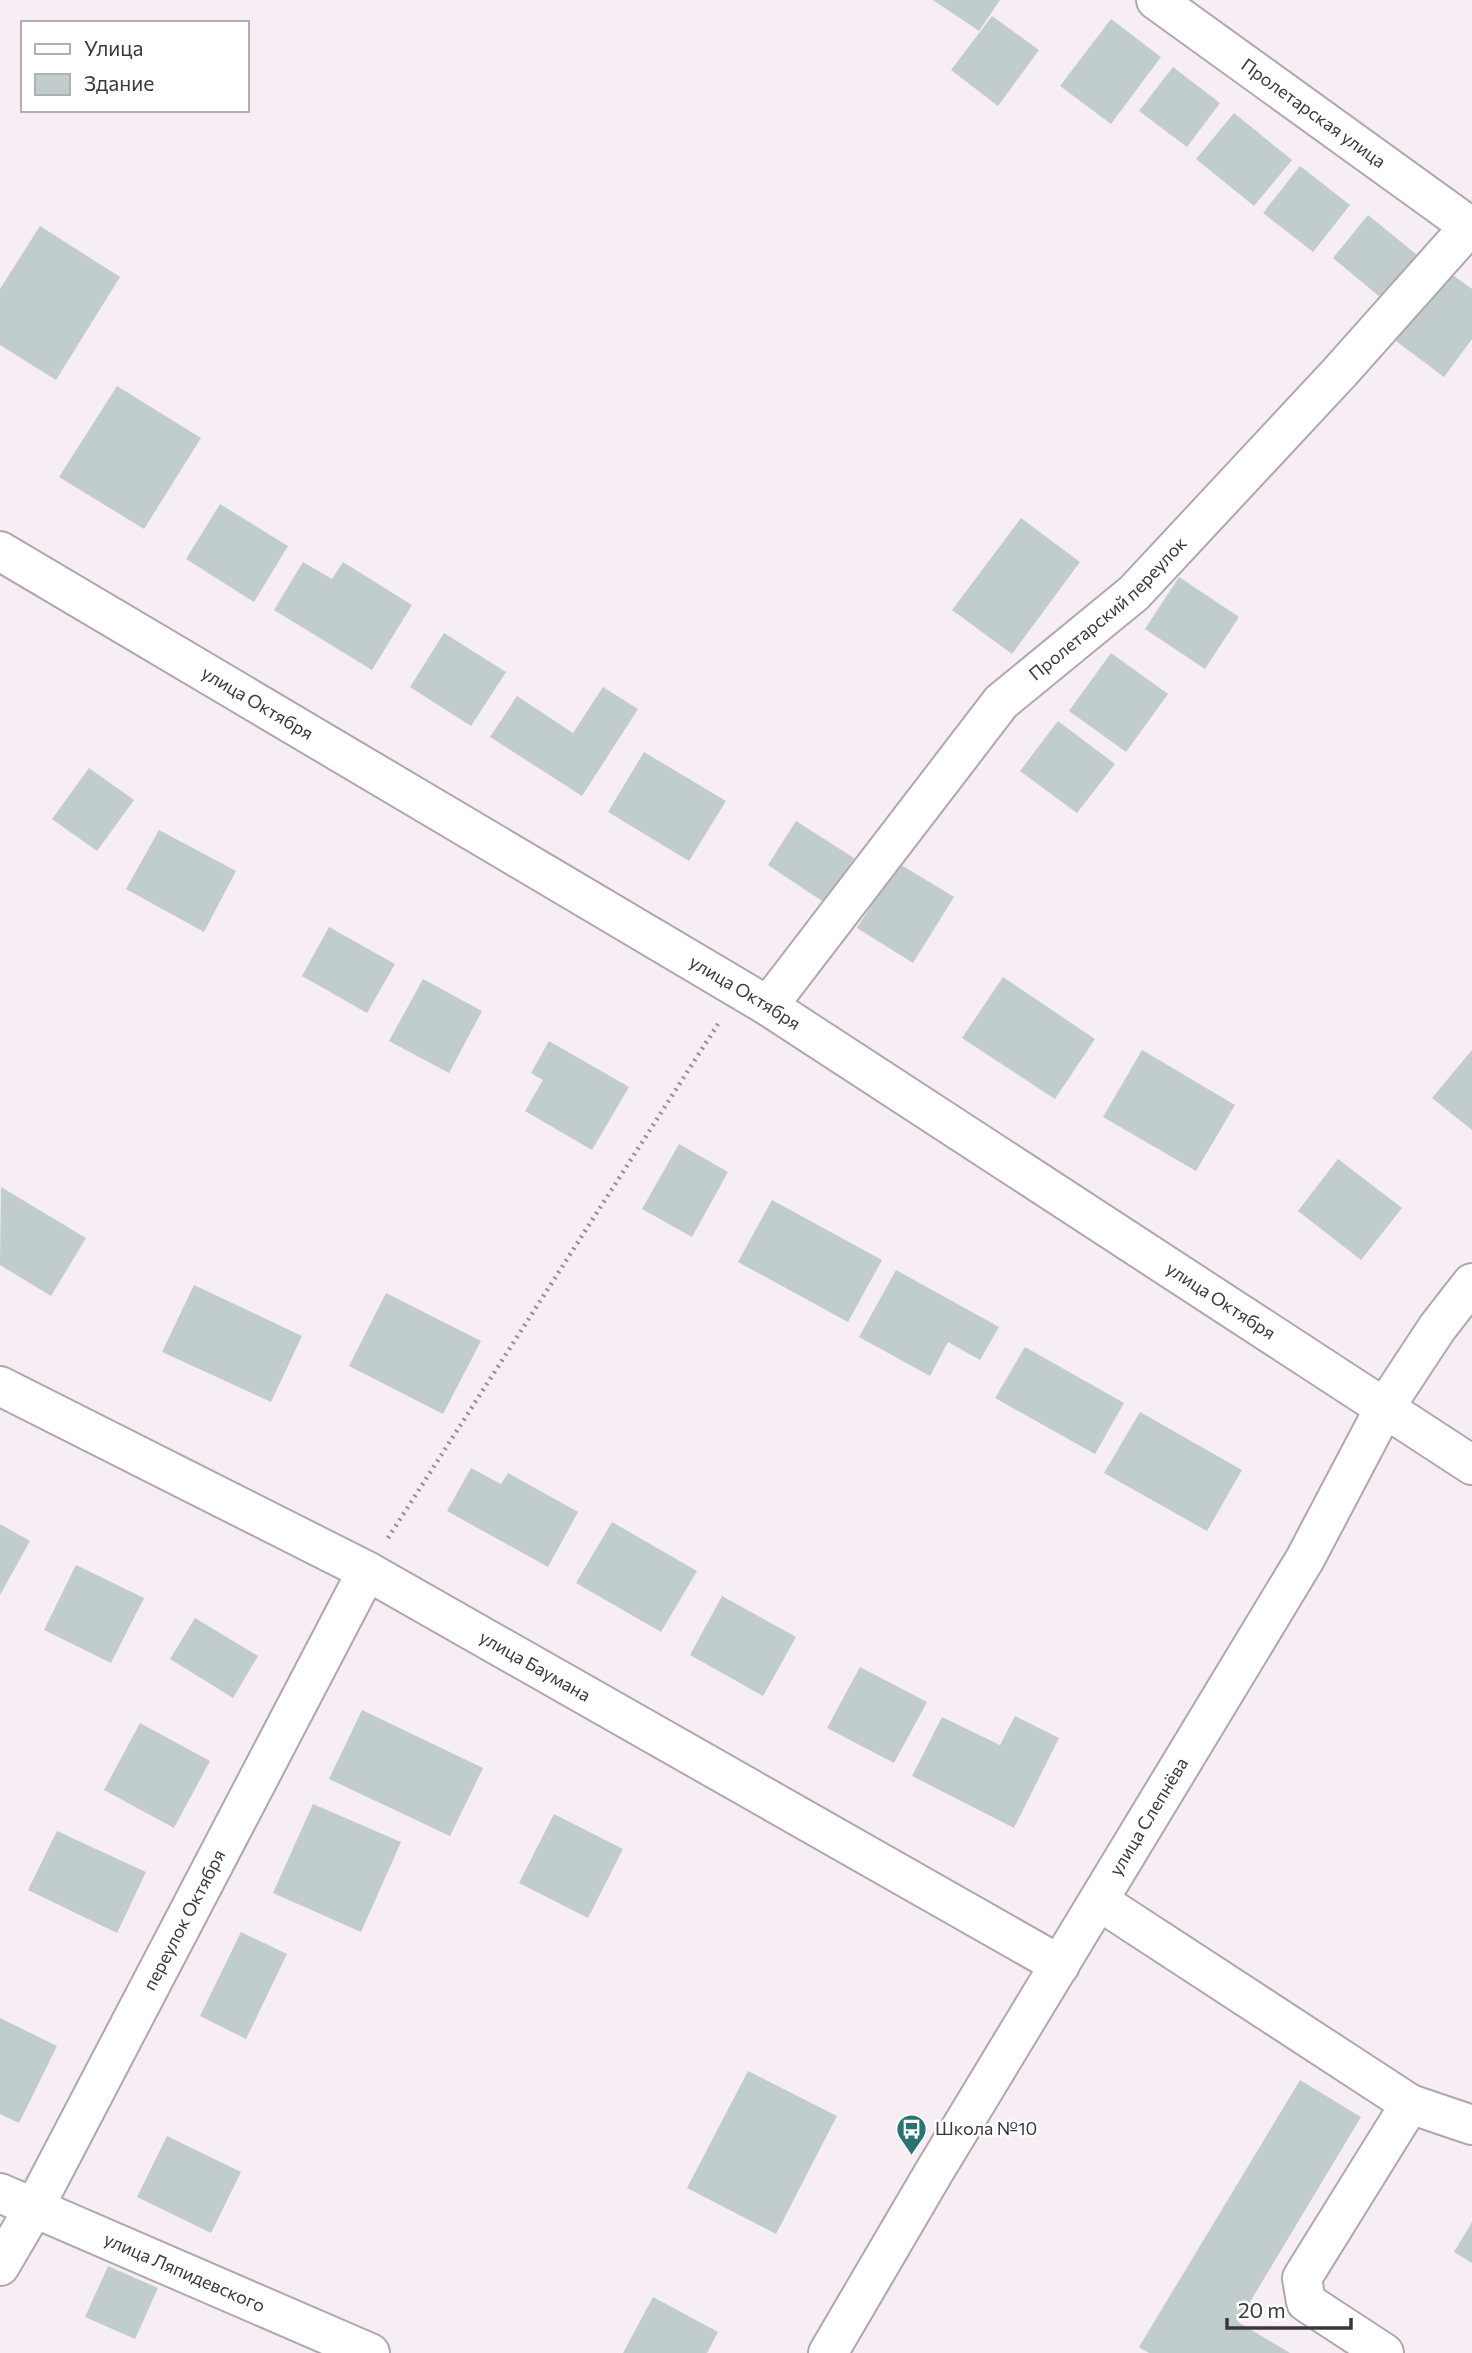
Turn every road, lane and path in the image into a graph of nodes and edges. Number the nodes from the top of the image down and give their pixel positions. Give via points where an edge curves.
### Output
1 (1156, 0) edge
2 (1471, 227) edge
3 (0, 551) edge
4 (753, 999) junction
5 (1472, 1283) edge
6 (0, 1385) edge
7 (1385, 1407) junction
8 (1472, 1465) edge
9 (367, 1571) junction
10 (1099, 1900) junction
11 (1060, 1965) junction
12 (1410, 2104) junction
13 (1472, 2124) edge
14 (17, 2200) edge
15 (0, 2266) edge
16 (370, 2353) edge
17 (828, 2353) edge
18 (1384, 2353) edge

1 - 2 street, Пролетарская улица
2 - 4 street, Пролетарский переулок via 1134,593 1001,702
3 - 4 street, улица Октября
4 - 7 street, улица Октября
4 - 9 path
5 - 7 street, улица Слепнёва
6 - 9 street, улица Баумана
7 - 8 street, улица Октября
7 - 10 street, улица Слепнёва via 1305,1559
9 - 11 street, улица Баумана
9 - 14 street, переулок Октября
10 - 11 street, улица Слепнёва
10 - 12 street
11 - 17 street, улица Слепнёва
12 - 13 street
12 - 18 street via 1301,2278 1306,2302
14 - 15 street, переулок Октября
14 - 16 street, улица Ляпидевского

